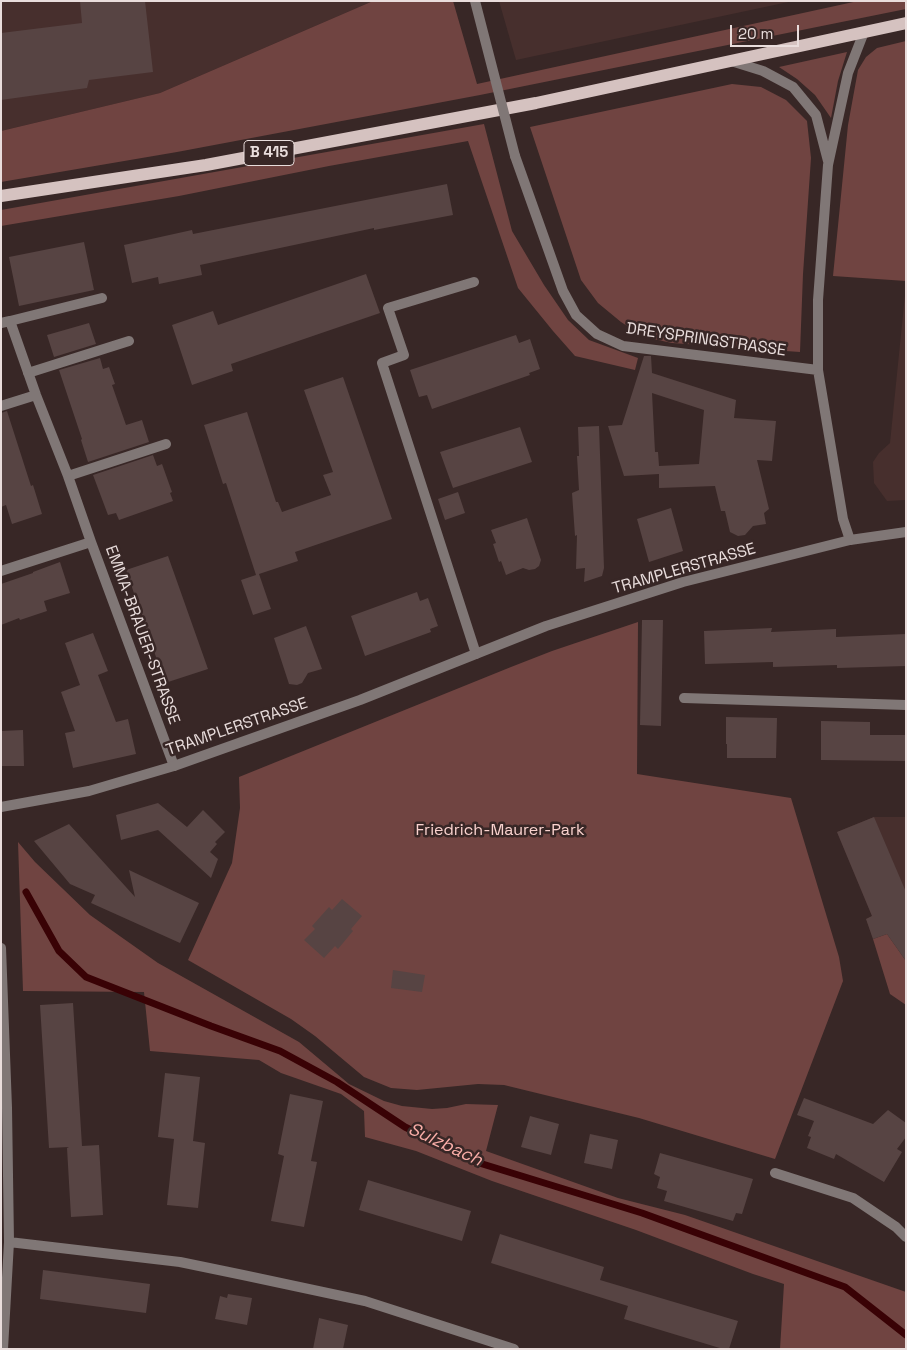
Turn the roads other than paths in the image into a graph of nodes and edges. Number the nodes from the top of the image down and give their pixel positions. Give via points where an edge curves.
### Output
1 (475, 1) edge
2 (906, 23) edge
3 (864, 32) junction
4 (731, 61) junction
5 (828, 164) junction
6 (1, 196) edge
7 (474, 282) dead end
8 (102, 298) dead end
9 (6, 322) edge
10 (129, 341) dead end
11 (818, 370) junction
12 (28, 373) junction
13 (36, 395) junction
14 (1, 406) edge
15 (166, 444) dead end
16 (68, 476) junction
17 (906, 532) edge
18 (850, 540) junction
19 (91, 542) junction
20 (1, 571) edge
21 (476, 654) junction
22 (684, 698) dead end
23 (906, 705) edge
24 (174, 766) junction
25 (1, 806) edge
26 (1, 948) edge
27 (775, 1173) dead end
28 (906, 1237) edge
29 (8, 1242) junction
30 (3, 1349) edge
31 (514, 1349) edge

1 - 11 street, DREYSPRINGSTRASSE, bridge via 516,156 562,291 576,315 597,334 623,346
2 - 3 main road, B 415
3 - 4 main road, B 415
3 - 5 street via 848,74
4 - 5 street via 762,71 793,87 816,115
4 - 6 main road, B 415 via 536,103 206,165
5 - 11 street via 818,300
7 - 21 street via 388,308 404,355 382,363
8 - 9 street, EMMA-BRAUER-STRASSE
9 - 12 street, EMMA-BRAUER-STRASSE
10 - 12 street
11 - 18 street via 843,519
12 - 13 street, EMMA-BRAUER-STRASSE
13 - 14 street
13 - 16 street, EMMA-BRAUER-STRASSE
15 - 16 street
16 - 19 street, EMMA-BRAUER-STRASSE
17 - 18 street, TRAMPLERSTRASSE
18 - 21 street, TRAMPLERSTRASSE via 683,582 546,626
19 - 20 street, EMMA-BRAUER-STRASSE
19 - 24 street, EMMA-BRAUER-STRASSE
21 - 24 street, TRAMPLERSTRASSE via 360,700
22 - 23 street
24 - 25 street, TRAMPLERSTRASSE via 89,791
26 - 29 street
27 - 28 street via 853,1198
29 - 30 street
29 - 31 street via 180,1262 252,1277 365,1301

